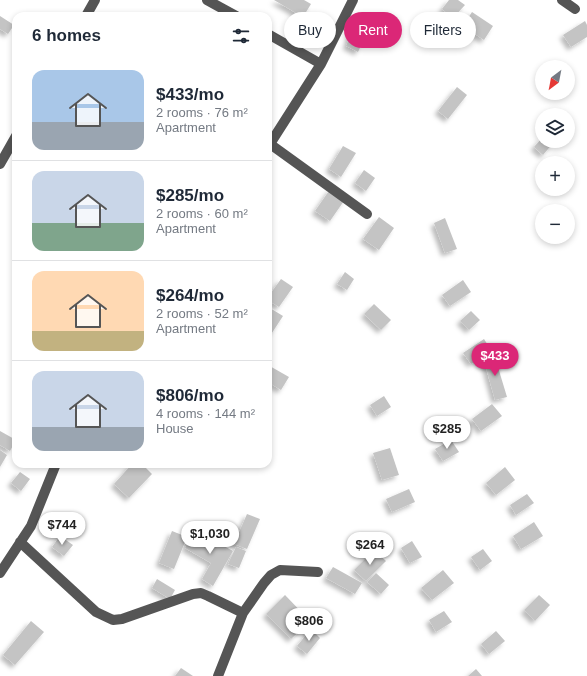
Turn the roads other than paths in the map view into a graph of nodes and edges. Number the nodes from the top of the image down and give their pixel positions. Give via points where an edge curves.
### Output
1 (95, 0) edge
2 (207, 0) edge
3 (353, 0) edge
4 (562, 0) edge
5 (575, 9) dead end
6 (88, 12) edge
7 (229, 12) edge
8 (272, 36) edge
9 (321, 64) junction
10 (272, 140) edge
11 (12, 143) edge
12 (272, 147) edge
13 (0, 164) edge
14 (367, 214) dead end
15 (54, 468) edge
16 (20, 542) junction
17 (318, 572) dead end
18 (0, 573) edge
19 (243, 613) junction
20 (218, 676) edge

1 - 6 street
2 - 7 street
3 - 9 street
4 - 5 street
8 - 9 street
9 - 10 street
11 - 13 street
12 - 14 street
15 - 16 street via 31,526
16 - 18 street
16 - 19 street via 96,612 113,620 200,593
17 - 19 street via 280,570 264,583
19 - 20 street

